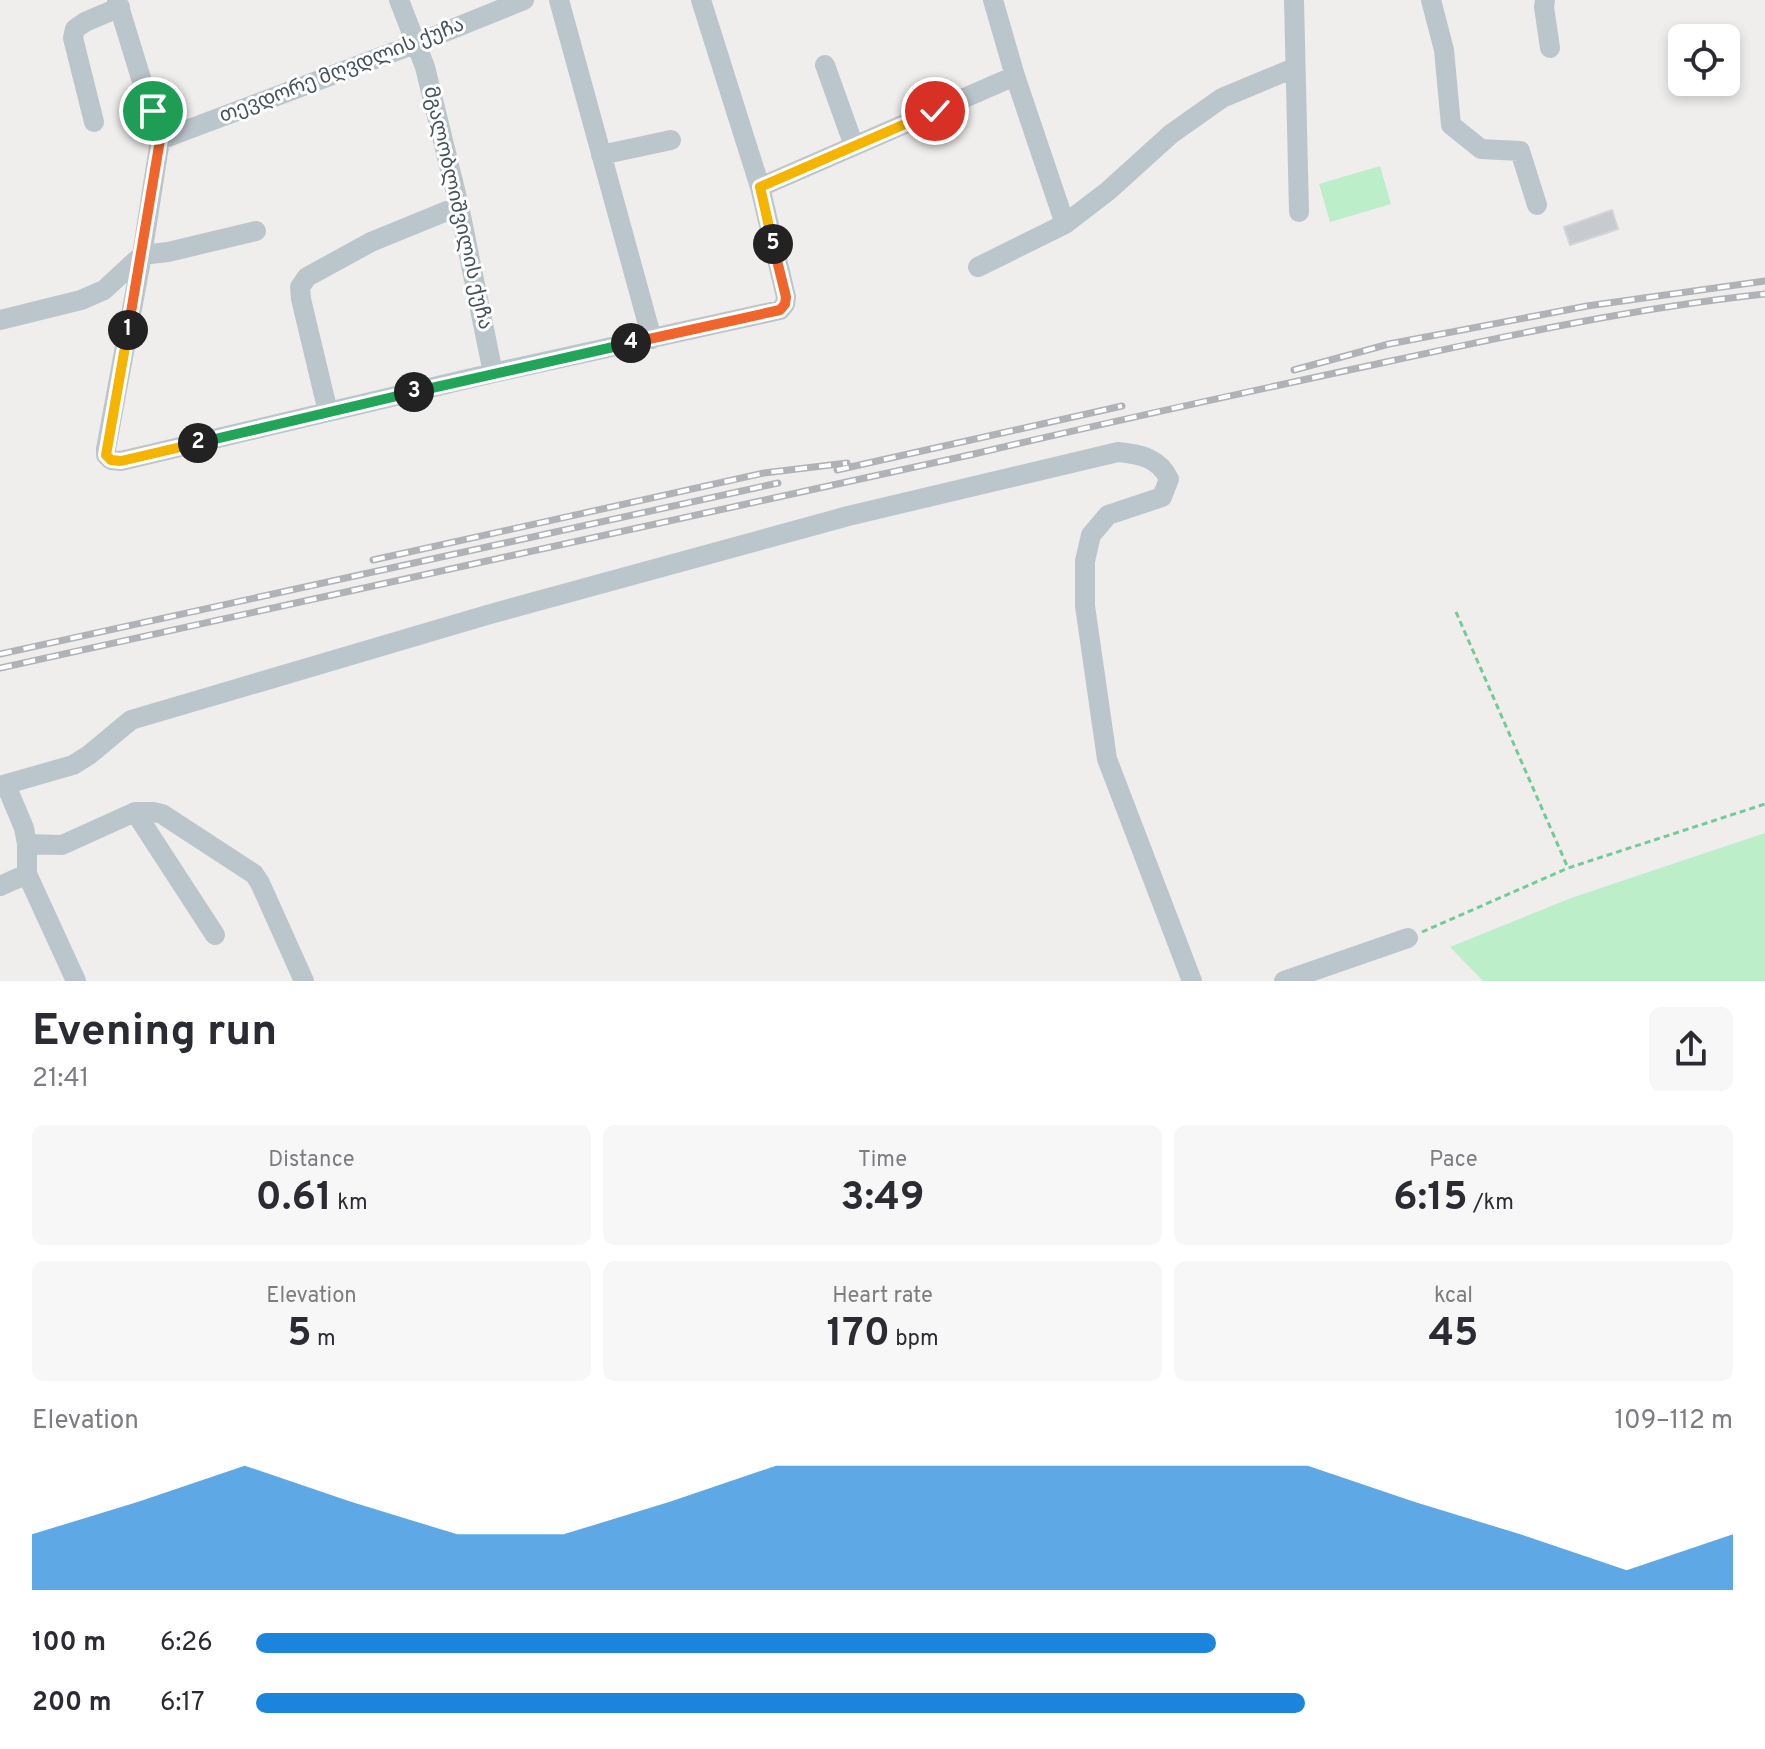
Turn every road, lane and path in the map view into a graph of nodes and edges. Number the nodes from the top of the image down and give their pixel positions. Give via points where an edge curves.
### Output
1 (399, 0) edge
2 (524, 0) edge
3 (559, 0) edge
4 (701, 0) edge
5 (993, 0) edge
6 (1294, 0) edge
7 (1431, 0) edge
8 (1545, 0) edge
9 (118, 4) edge
10 (415, 44) junction
11 (1550, 48) dead end
12 (825, 65) dead end
13 (1294, 68) junction
14 (1015, 76) junction
15 (94, 122) dead end
16 (160, 140) junction
17 (671, 140) dead end
18 (854, 146) junction
19 (601, 155) junction
20 (760, 187) junction
21 (1537, 205) dead end
22 (459, 206) junction
23 (1299, 212) dead end
24 (1065, 224) junction
25 (256, 231) dead end
26 (142, 255) junction
27 (978, 267) dead end
28 (0, 320) edge
29 (652, 339) junction
30 (493, 373) junction
31 (328, 412) junction
32 (1456, 612) dead end
33 (3, 785) edge
34 (1765, 804) edge
35 (135, 812) junction
36 (27, 844) junction
37 (1568, 868) junction
38 (27, 874) junction
39 (0, 886) edge
40 (215, 935) dead end
41 (1408, 938) joint
42 (76, 981) edge
43 (304, 981) edge
44 (1192, 981) edge
45 (1284, 981) edge

1 - 10 street, მგალობლიშვილის ქუჩა
2 - 10 street, თევდორე მღვდლის ქუჩა
3 - 19 street
4 - 20 street
5 - 14 street
6 - 13 street
7 - 21 street via 1444,50 1451,125 1481,149 1520,151
8 - 11 street
9 - 15 street via 75,29 73,38
9 - 16 street
10 - 16 street, თევდორე მღვდლის ქუჩა
10 - 22 street, მგალობლიშვილის ქუჩა
12 - 18 street
13 - 23 street
13 - 24 street via 1222,98
14 - 18 street
14 - 24 street
16 - 26 street
17 - 19 street
18 - 20 street
19 - 29 street
20 - 29 street via 785,304 780,310
22 - 30 street, მგალობლიშვილის ქუჩა
22 - 31 street via 371,242 307,277 300,287
24 - 27 street
25 - 26 street
26 - 28 street via 104,290
26 - 31 street via 106,449 111,460
29 - 30 street
30 - 31 street
32 - 37 path
33 - 36 street
33 - 44 street via 73,765 131,720 487,615 848,516 1118,452 1143,455 1164,468 1169,479 1162,497 1108,515 1091,535 1085,606 1107,759
34 - 37 path
35 - 36 street via 62,845
35 - 40 street
35 - 43 street via 162,814 254,874
36 - 38 street
37 - 41 path
38 - 39 street
38 - 42 street
41 - 45 street

